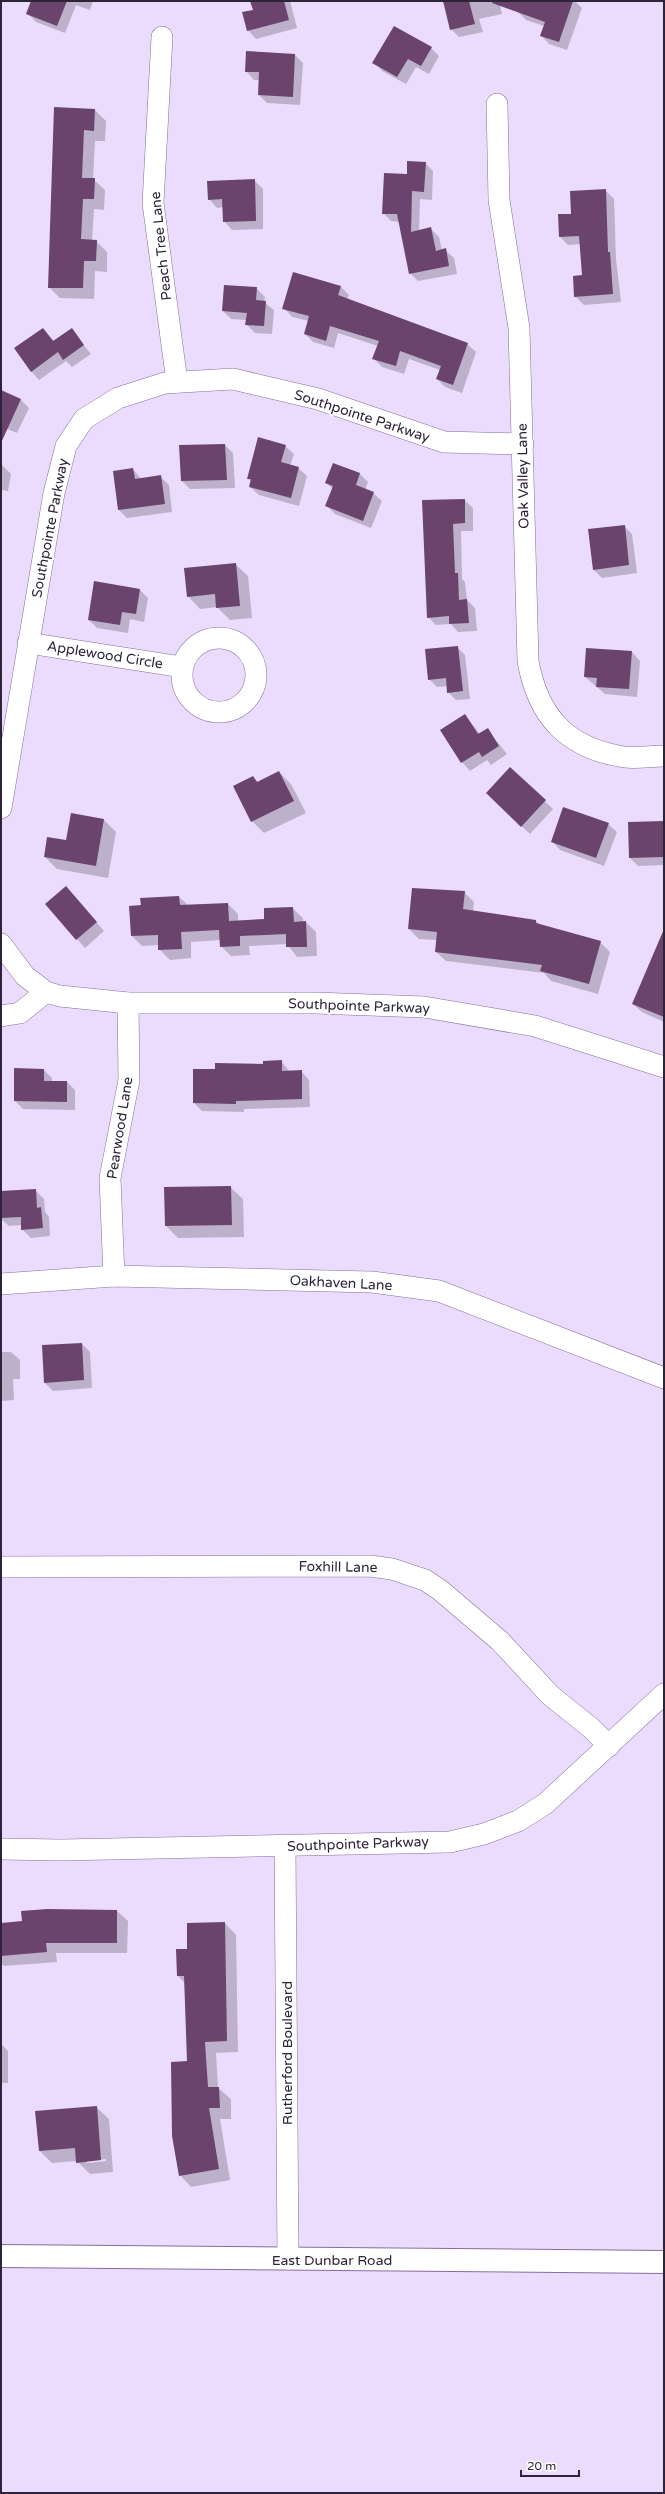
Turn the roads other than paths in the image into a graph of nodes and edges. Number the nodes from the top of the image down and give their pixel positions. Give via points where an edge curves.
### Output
1 (162, 38) dead end
2 (496, 104) dead end
3 (177, 382) junction
4 (523, 444) junction
5 (28, 643) junction
6 (182, 667) dead end
7 (664, 756) edge
8 (1, 808) edge
9 (1, 944) edge
10 (46, 992) junction
11 (128, 1003) junction
12 (1, 1016) edge
13 (664, 1067) edge
14 (114, 1276) junction
15 (1, 1284) edge
16 (664, 1378) edge
17 (1, 1567) edge
18 (664, 1694) edge
19 (609, 1746) junction
20 (285, 1846) junction
21 (1, 1849) edge
22 (1, 2256) edge
23 (288, 2259) junction
24 (664, 2262) edge

1 - 3 street, Peach Tree Lane via 153,203
2 - 4 street, Oak Valley Lane via 499,200 519,328
3 - 4 street, Southpointe Parkway via 233,379 318,399 444,442
3 - 5 street, Southpointe Parkway via 165,383 118,398 84,419 66,446 54,493
4 - 7 street, Oak Valley Lane via 528,661 533,686 541,706 557,726 576,741 600,752 626,758
5 - 6 street, Applewood Circle
5 - 8 street, Southpointe Parkway
9 - 10 street, Southpointe Parkway via 25,976
10 - 11 street, Southpointe Parkway via 60,996
10 - 12 street via 20,1013
11 - 13 street, Southpointe Parkway via 315,1003 424,1007 535,1026
11 - 14 street, Pearwood Lane via 129,1080 110,1178
14 - 15 street, Oakhaven Lane
14 - 16 street, Oakhaven Lane via 372,1282 439,1291
17 - 19 street, Foxhill Lane via 370,1566 392,1569 425,1580 461,1607 500,1641 550,1695 592,1728
18 - 19 street, Southpointe Parkway
19 - 20 street, Southpointe Parkway via 545,1804 518,1821 484,1834 450,1842
20 - 21 street, Southpointe Parkway
20 - 23 street, Rutherford Boulevard
22 - 23 street, East Dunbar Road
23 - 24 street, East Dunbar Road

